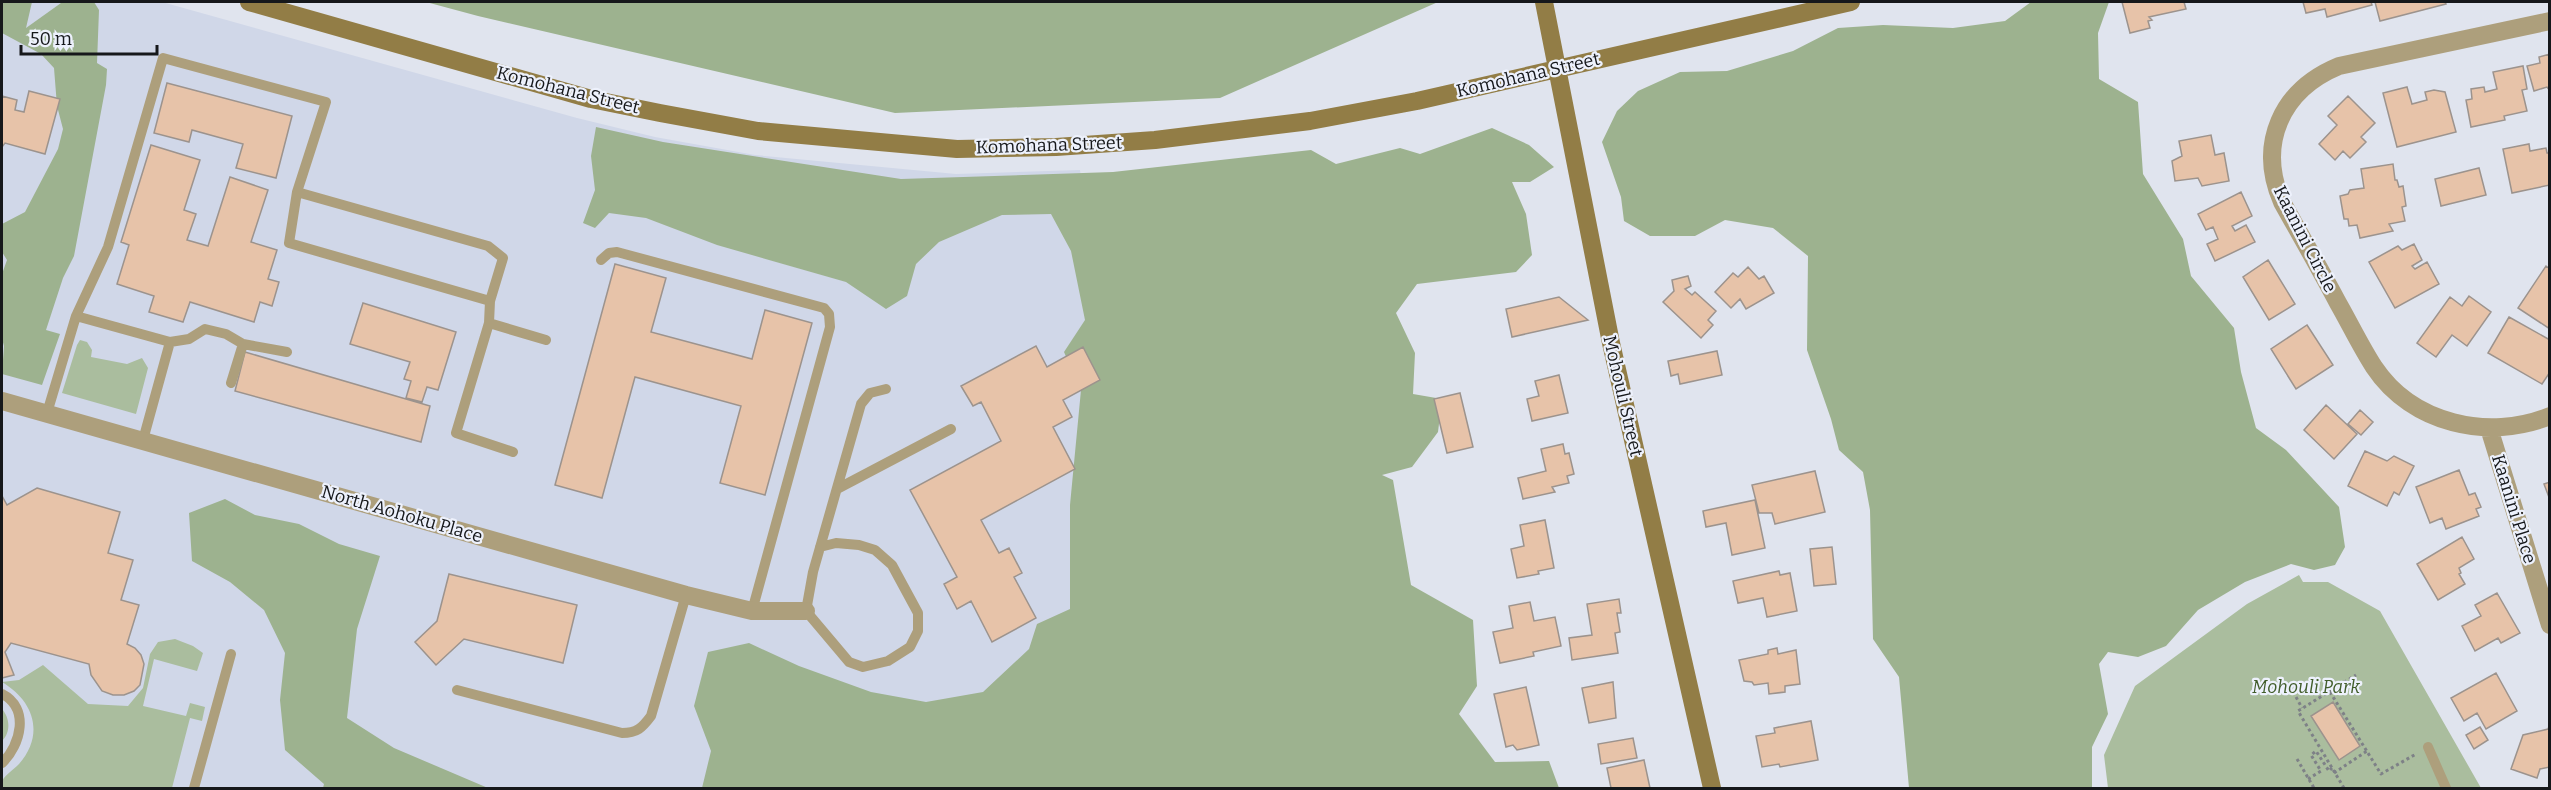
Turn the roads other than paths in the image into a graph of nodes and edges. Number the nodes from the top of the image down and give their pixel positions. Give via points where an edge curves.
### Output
1 (249, 2) edge
2 (1545, 2) edge
3 (1851, 2) edge
4 (2550, 21) edge
5 (1558, 69) junction
6 (297, 192) junction
7 (601, 260) dead end
8 (490, 301) junction
9 (76, 316) junction
10 (489, 323) junction
11 (546, 340) dead end
12 (170, 342) junction
13 (243, 344) junction
14 (287, 352) dead end
15 (231, 383) dead end
16 (886, 389) dead end
17 (2, 401) edge
18 (47, 413) junction
19 (2550, 416) edge
20 (2489, 428) junction
21 (951, 429) dead end
22 (143, 440) junction
23 (513, 452) dead end
24 (837, 489) junction
25 (820, 547) junction
26 (686, 595) junction
27 (752, 610) junction
28 (806, 611) junction
29 (2550, 624) edge
30 (231, 654) dead end
31 (457, 690) dead end
32 (2, 694) edge
33 (2428, 747) road end
34 (2, 763) edge
35 (194, 789) edge
36 (1712, 789) edge
37 (2446, 789) edge

1 - 5 main road, Komohana Street via 591,99 758,131 957,149 1155,140 1310,121
2 - 5 main road, Mohouli Street
3 - 5 main road, Komohana Street
4 - 20 street, Kaanini Circle via 2329,70 2301,89 2287,106 2277,126 2273,148 2273,170 2282,202 2374,367 2396,392 2424,411 2456,424
5 - 36 main road, Mohouli Street via 1611,343
6 - 8 lane via 289,243
6 - 8 lane via 488,246 502,258
6 - 9 lane via 326,102 163,58 108,247
7 - 27 lane via 617,252 824,308 829,314 830,327
8 - 10 lane
9 - 12 lane
9 - 18 lane
10 - 11 lane
10 - 23 lane via 456,433
12 - 13 lane via 189,339 206,328
12 - 22 lane
13 - 14 lane
13 - 15 lane
16 - 24 lane via 870,393 861,404
17 - 18 street, North Aohoku Place
18 - 22 street, North Aohoku Place
19 - 20 street, Kaanini Circle via 2523,425
20 - 29 street, Kaanini Place
21 - 24 lane
22 - 26 street, North Aohoku Place
24 - 25 lane
25 - 28 lane
25 - 28 lane via 836,543 875,549 892,565 918,613 918,631 910,647 888,661 863,667 849,662
26 - 27 street, North Aohoku Place
26 - 31 lane via 651,716 634,733
27 - 28 street, North Aohoku Place
30 - 35 lane
32 - 34 lane via 9,697 17,710 20,725 18,739
33 - 37 lane

